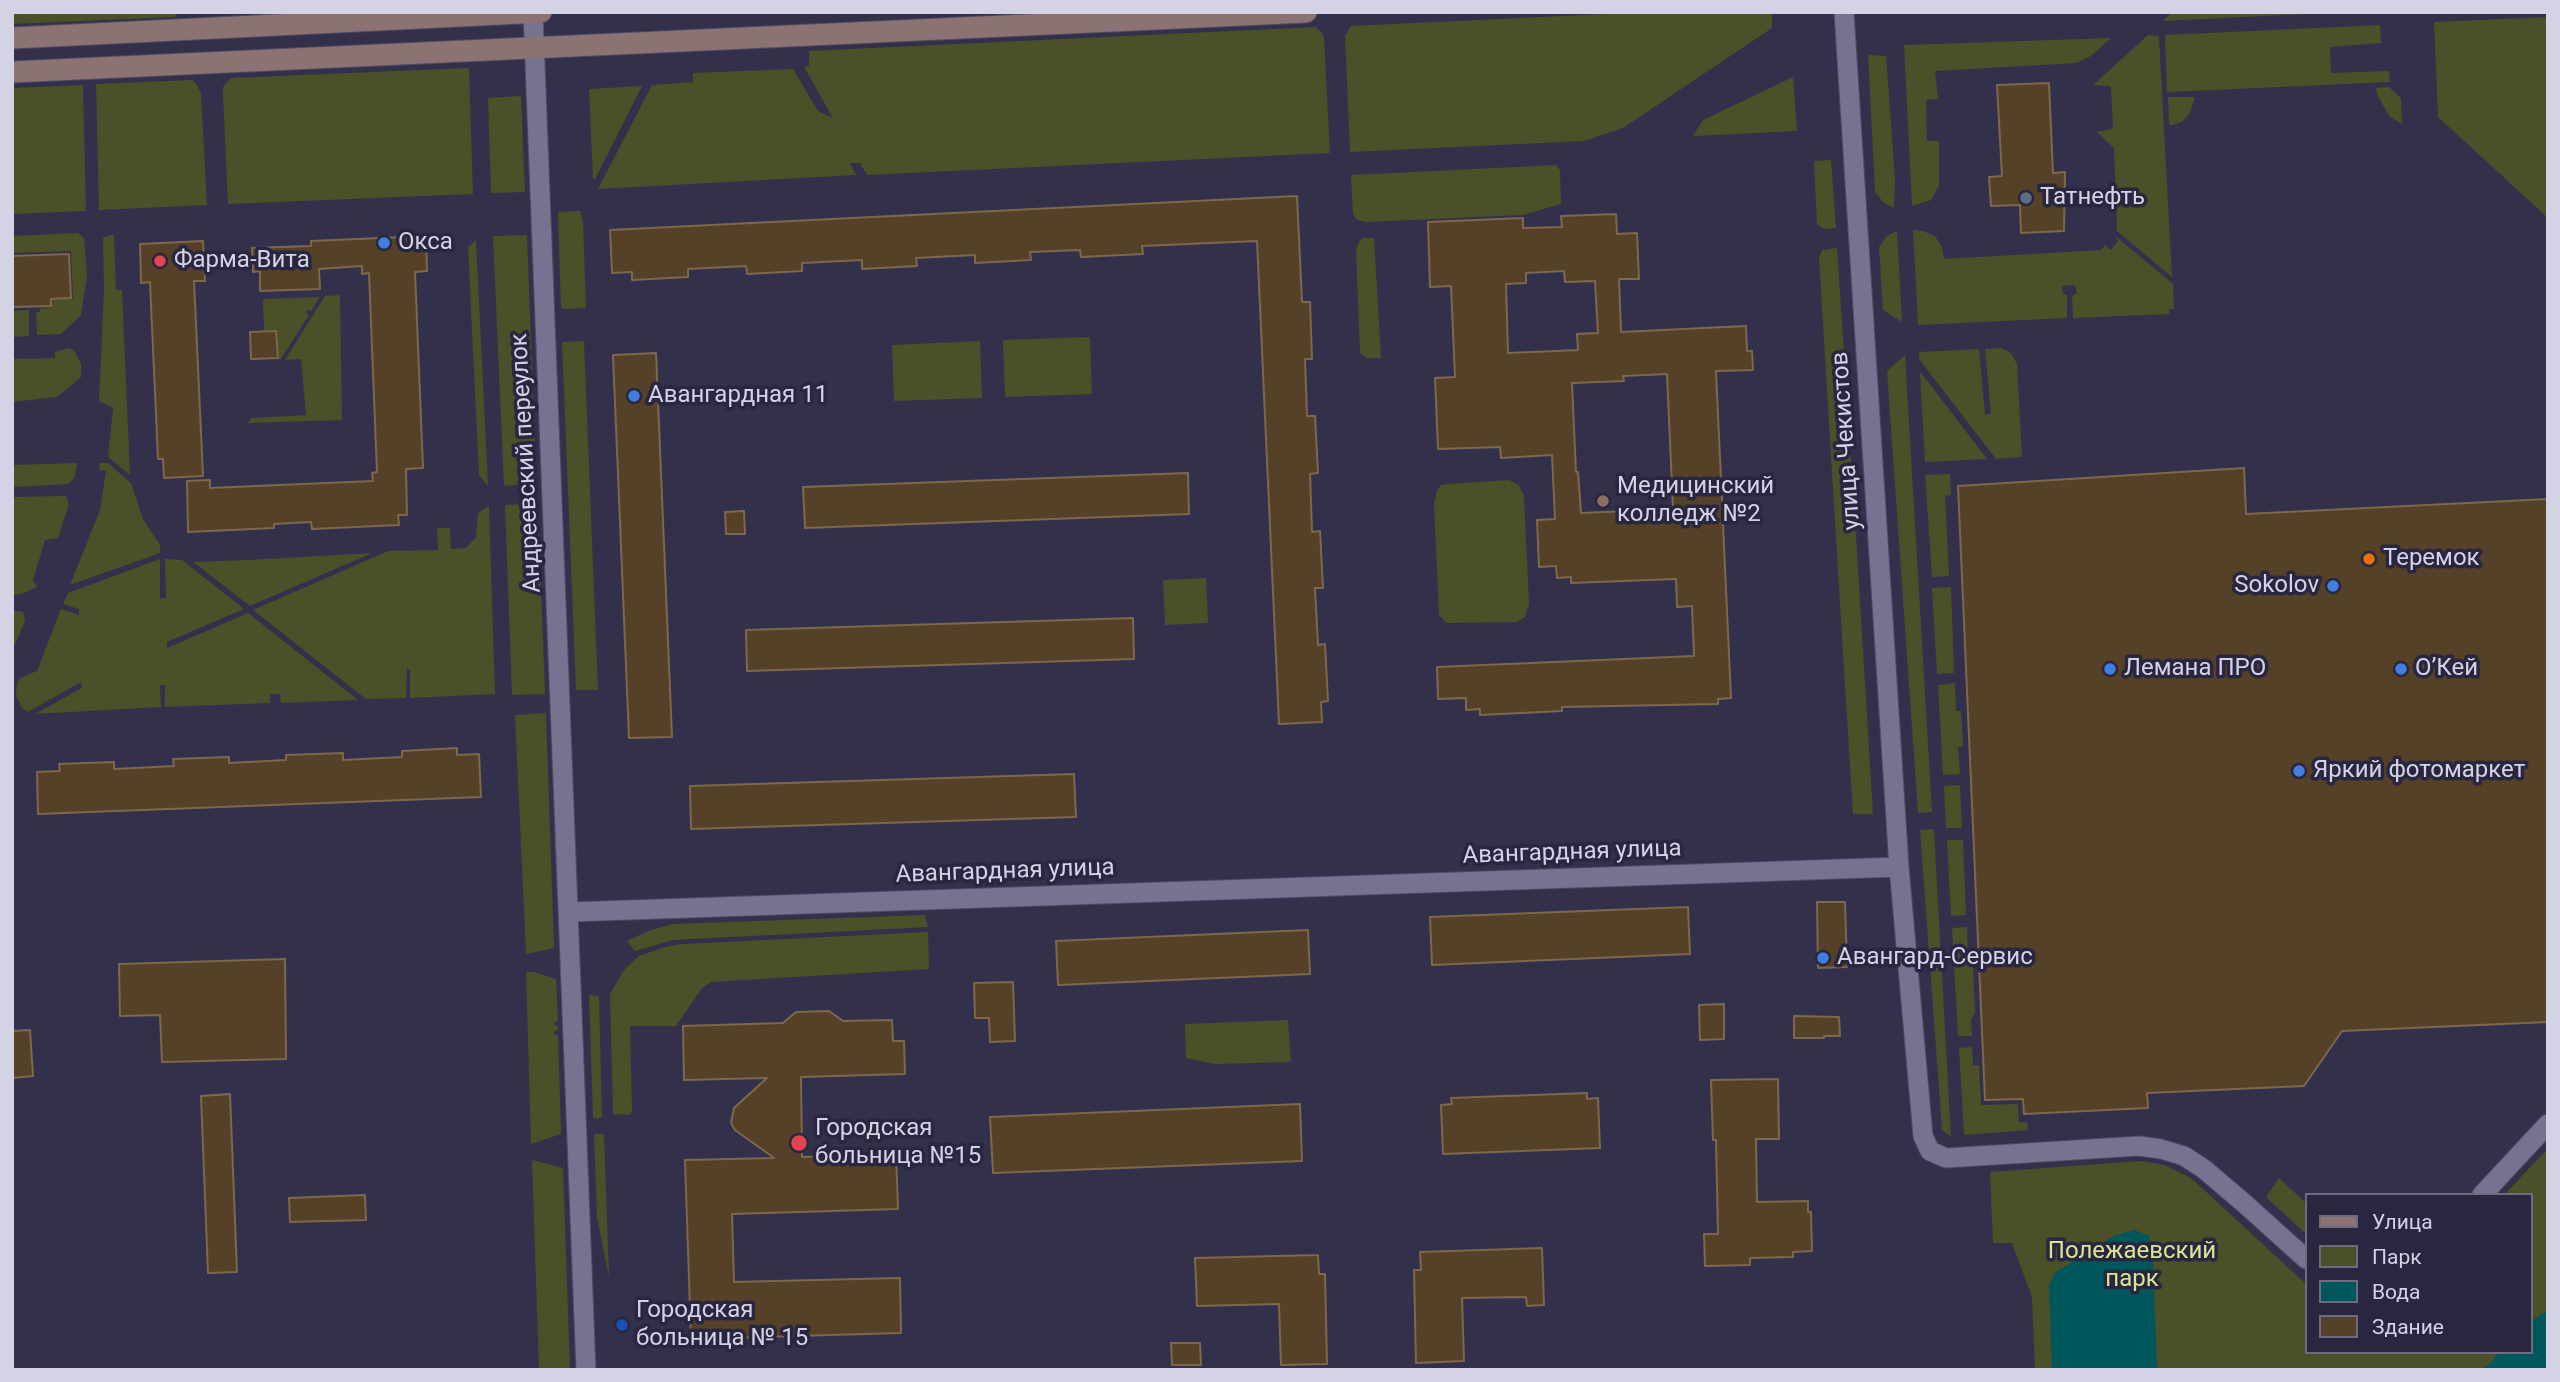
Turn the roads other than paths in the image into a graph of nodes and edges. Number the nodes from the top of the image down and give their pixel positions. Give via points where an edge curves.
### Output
1 (541, 12) edge
2 (1306, 12) edge
3 (1844, 12) edge
4 (533, 13) edge
5 (12, 38) edge
6 (535, 47) junction
7 (12, 72) edge
8 (1899, 867) junction
9 (570, 912) junction
10 (2548, 1124) edge
11 (2484, 1193) edge
12 (2304, 1257) edge
13 (586, 1370) edge

1 - 4 main road
2 - 6 main road
3 - 8 street, улица Чекистов
4 - 5 main road
4 - 6 street, Андреевский переулок
6 - 7 main road
6 - 9 street, Андреевский переулок
8 - 9 street, Авангардная улица
8 - 12 street, улица Чекистов via 1923,1136 1930,1151 1958,1158 2138,1146 2161,1149 2204,1168
9 - 13 street
10 - 11 street

